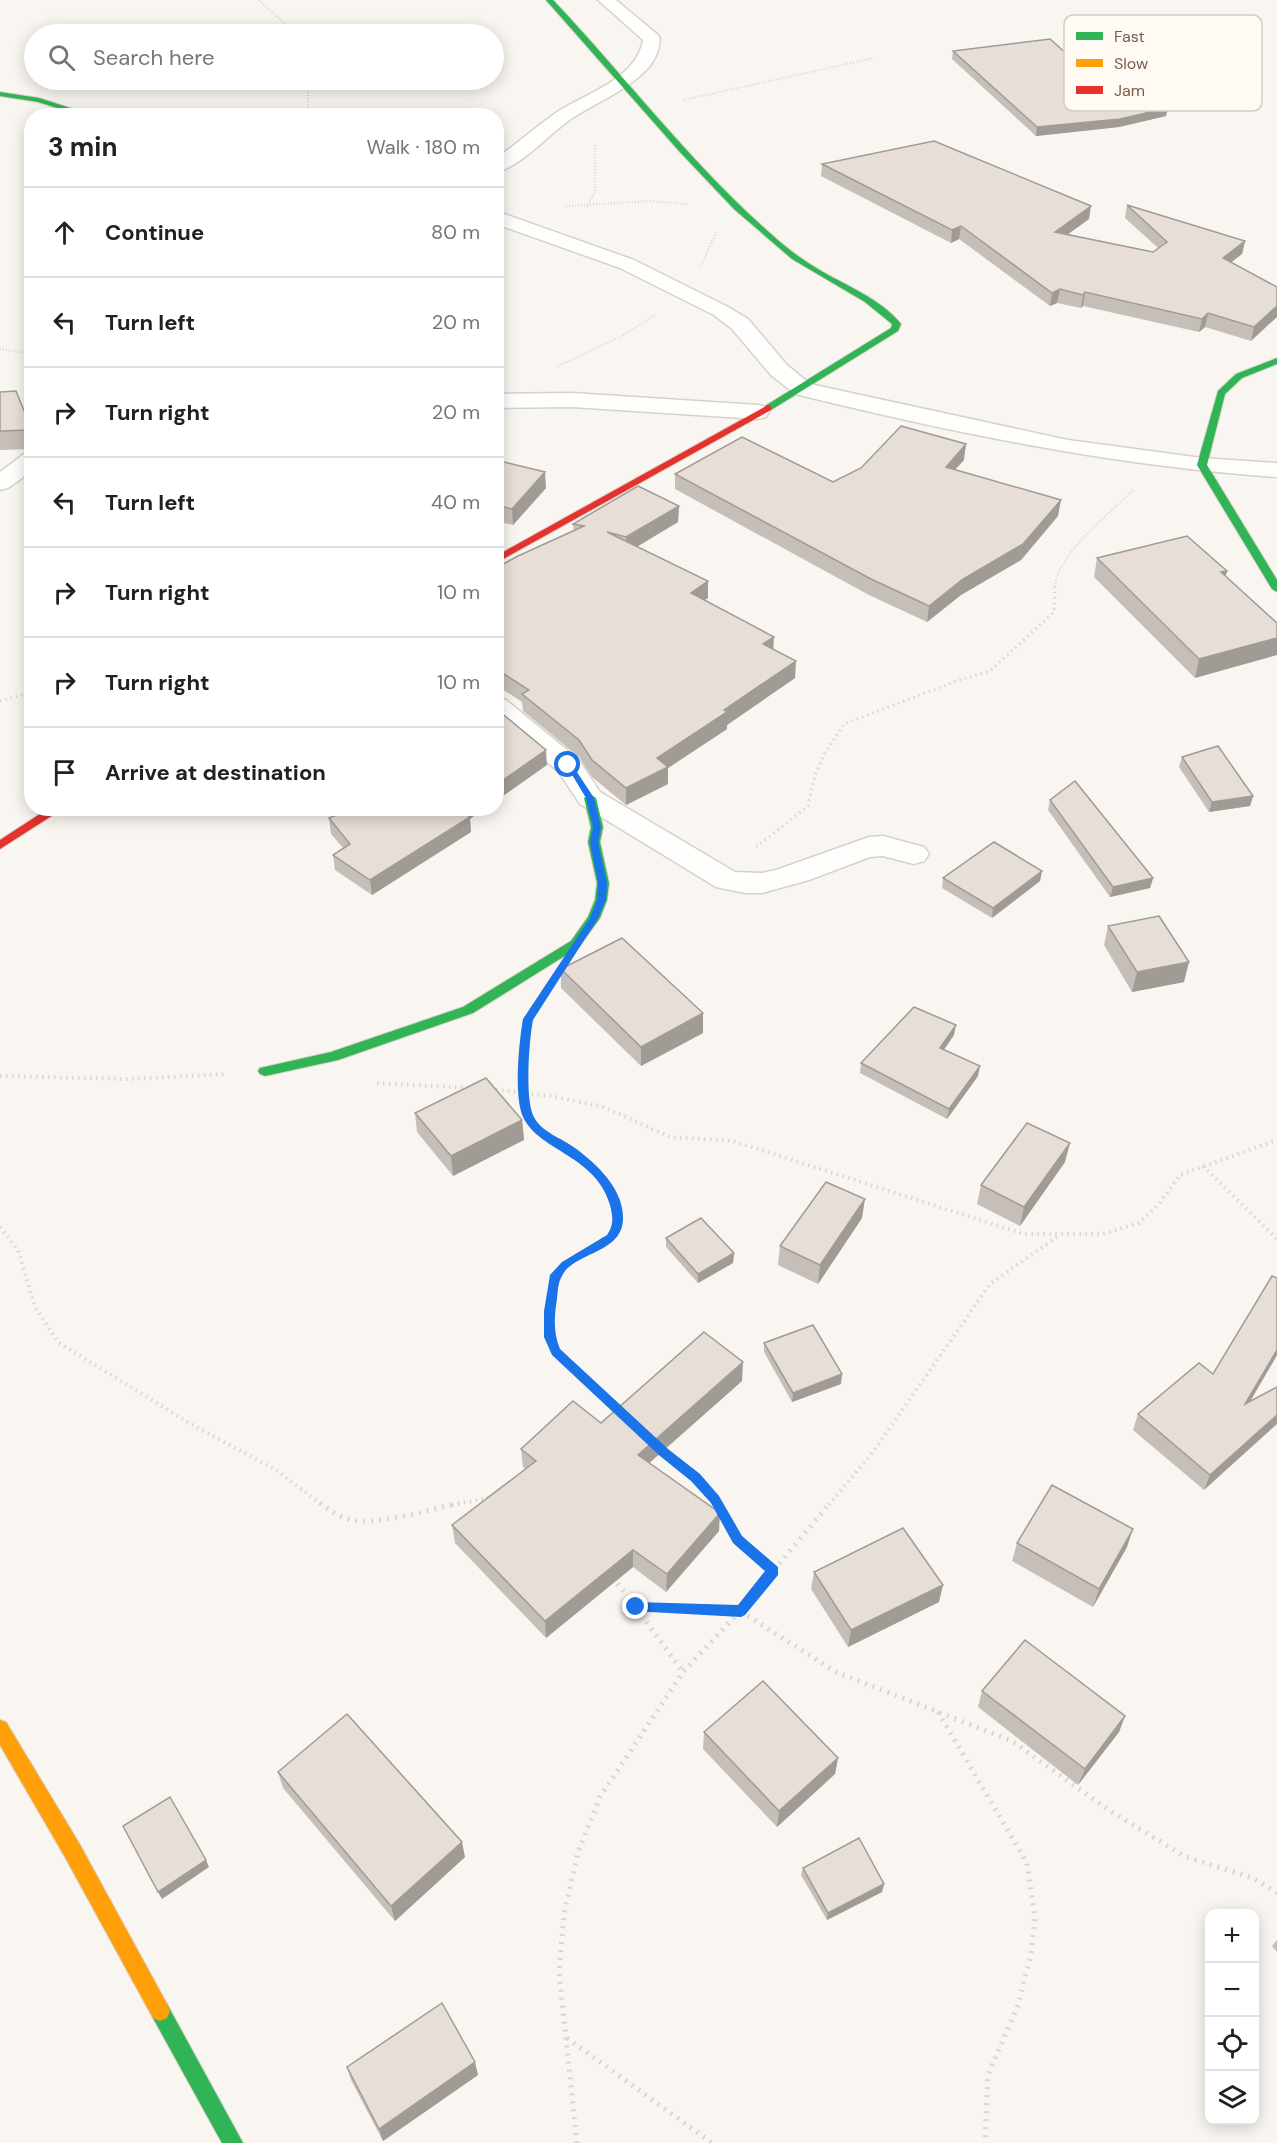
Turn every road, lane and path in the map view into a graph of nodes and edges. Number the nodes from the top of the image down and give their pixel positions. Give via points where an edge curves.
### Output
1 (259, 0) edge
2 (549, 0) edge
3 (606, 0) edge
4 (286, 24) edge
5 (874, 58) dead end
6 (625, 81) junction
7 (308, 90) edge
8 (0, 94) edge
9 (647, 107) junction
10 (66, 108) edge
11 (308, 108) edge
12 (595, 146) dead end
13 (504, 161) edge
14 (734, 204) junction
15 (562, 206) dead end
16 (587, 207) junction
17 (504, 220) edge
18 (552, 239) junction
19 (679, 289) junction
20 (0, 350) edge
21 (24, 353) edge
22 (1277, 361) edge
23 (557, 366) dead end
24 (803, 389) junction
25 (504, 401) edge
26 (758, 412) junction
27 (0, 455) edge
28 (24, 456) edge
29 (24, 464) edge
30 (1191, 464) junction
31 (1277, 470) edge
32 (0, 483) edge
33 (504, 555) edge
34 (1277, 588) edge
35 (24, 694) edge
36 (0, 701) edge
37 (504, 713) edge
38 (590, 798) junction
39 (45, 816) edge
40 (0, 844) edge
41 (914, 854) dead end
42 (715, 873) junction
43 (532, 1011) dead end
44 (265, 1071) joint
45 (0, 1076) edge
46 (373, 1083) dead end
47 (477, 1088) edge
48 (489, 1089) edge
49 (525, 1093) junction
50 (1277, 1140) edge
51 (1203, 1166) junction
52 (0, 1227) edge
53 (1059, 1235) junction
54 (1277, 1239) edge
55 (623, 1414) edge
56 (656, 1445) edge
57 (495, 1496) edge
58 (773, 1571) junction
59 (609, 1572) edge
60 (636, 1607) junction
61 (741, 1611) junction
62 (683, 1671) junction
63 (938, 1711) junction
64 (0, 1728) edge
65 (1277, 1893) edge
66 (567, 2038) junction
67 (233, 2143) edge
68 (577, 2143) edge
69 (711, 2143) edge
70 (985, 2143) edge

1 - 4 path via 269,14
2 - 6 street
3 - 6 street via 652,39 650,54
5 - 9 path
6 - 9 street
6 - 13 street via 567,114
7 - 11 path
8 - 10 street
9 - 14 street
12 - 16 path via 595,192
14 - 16 path via 650,201
14 - 19 path via 713,237 700,268
14 - 24 street via 803,264 873,305 897,324
15 - 16 path
16 - 18 path via 565,222
17 - 18 street
18 - 19 street via 627,264
19 - 23 path via 652,319
19 - 24 street via 740,324 779,370
20 - 21 path
22 - 30 street via 1239,376 1221,393
24 - 26 street
24 - 30 street via 1068,447
25 - 26 street via 572,400
26 - 33 street
27 - 28 street
29 - 32 street
30 - 31 street
30 - 34 street
30 - 42 path via 1133,489 1064,560 1056,575 1054,612 990,671 844,724 815,775 808,806
35 - 36 path
37 - 38 street via 568,765
38 - 42 street
38 - 44 street via 597,827 594,842 603,883 602,900 575,944 468,1010 333,1057
39 - 40 street
41 - 42 street via 883,846 869,847 777,879 739,884
43 - 49 path via 524,1038
44 - 45 path via 130,1079
46 - 47 path
48 - 49 path
49 - 53 path via 604,1107 670,1137 733,1141 1024,1234
49 - 55 path via 529,1119 541,1132 588,1163 612,1194 617,1229 611,1238 556,1275 549,1337 556,1352
50 - 51 path
51 - 53 path via 1180,1175 1139,1223 1103,1234
51 - 54 path
52 - 57 path via 18,1250 35,1307 59,1343 191,1424 276,1470 335,1515 369,1521
53 - 58 path via 990,1284 873,1452
56 - 58 path via 695,1477 715,1499 738,1539
58 - 61 path
59 - 60 path
60 - 61 path
60 - 62 path
61 - 62 path
61 - 63 path via 836,1672
62 - 66 path via 600,1797 578,1852 564,1914 559,1972
63 - 65 path via 1012,1741 1110,1811 1185,1857 1253,1878
63 - 70 path via 1027,1863 1035,1918 1018,2005 988,2075
64 - 67 street
66 - 68 path
66 - 69 path

